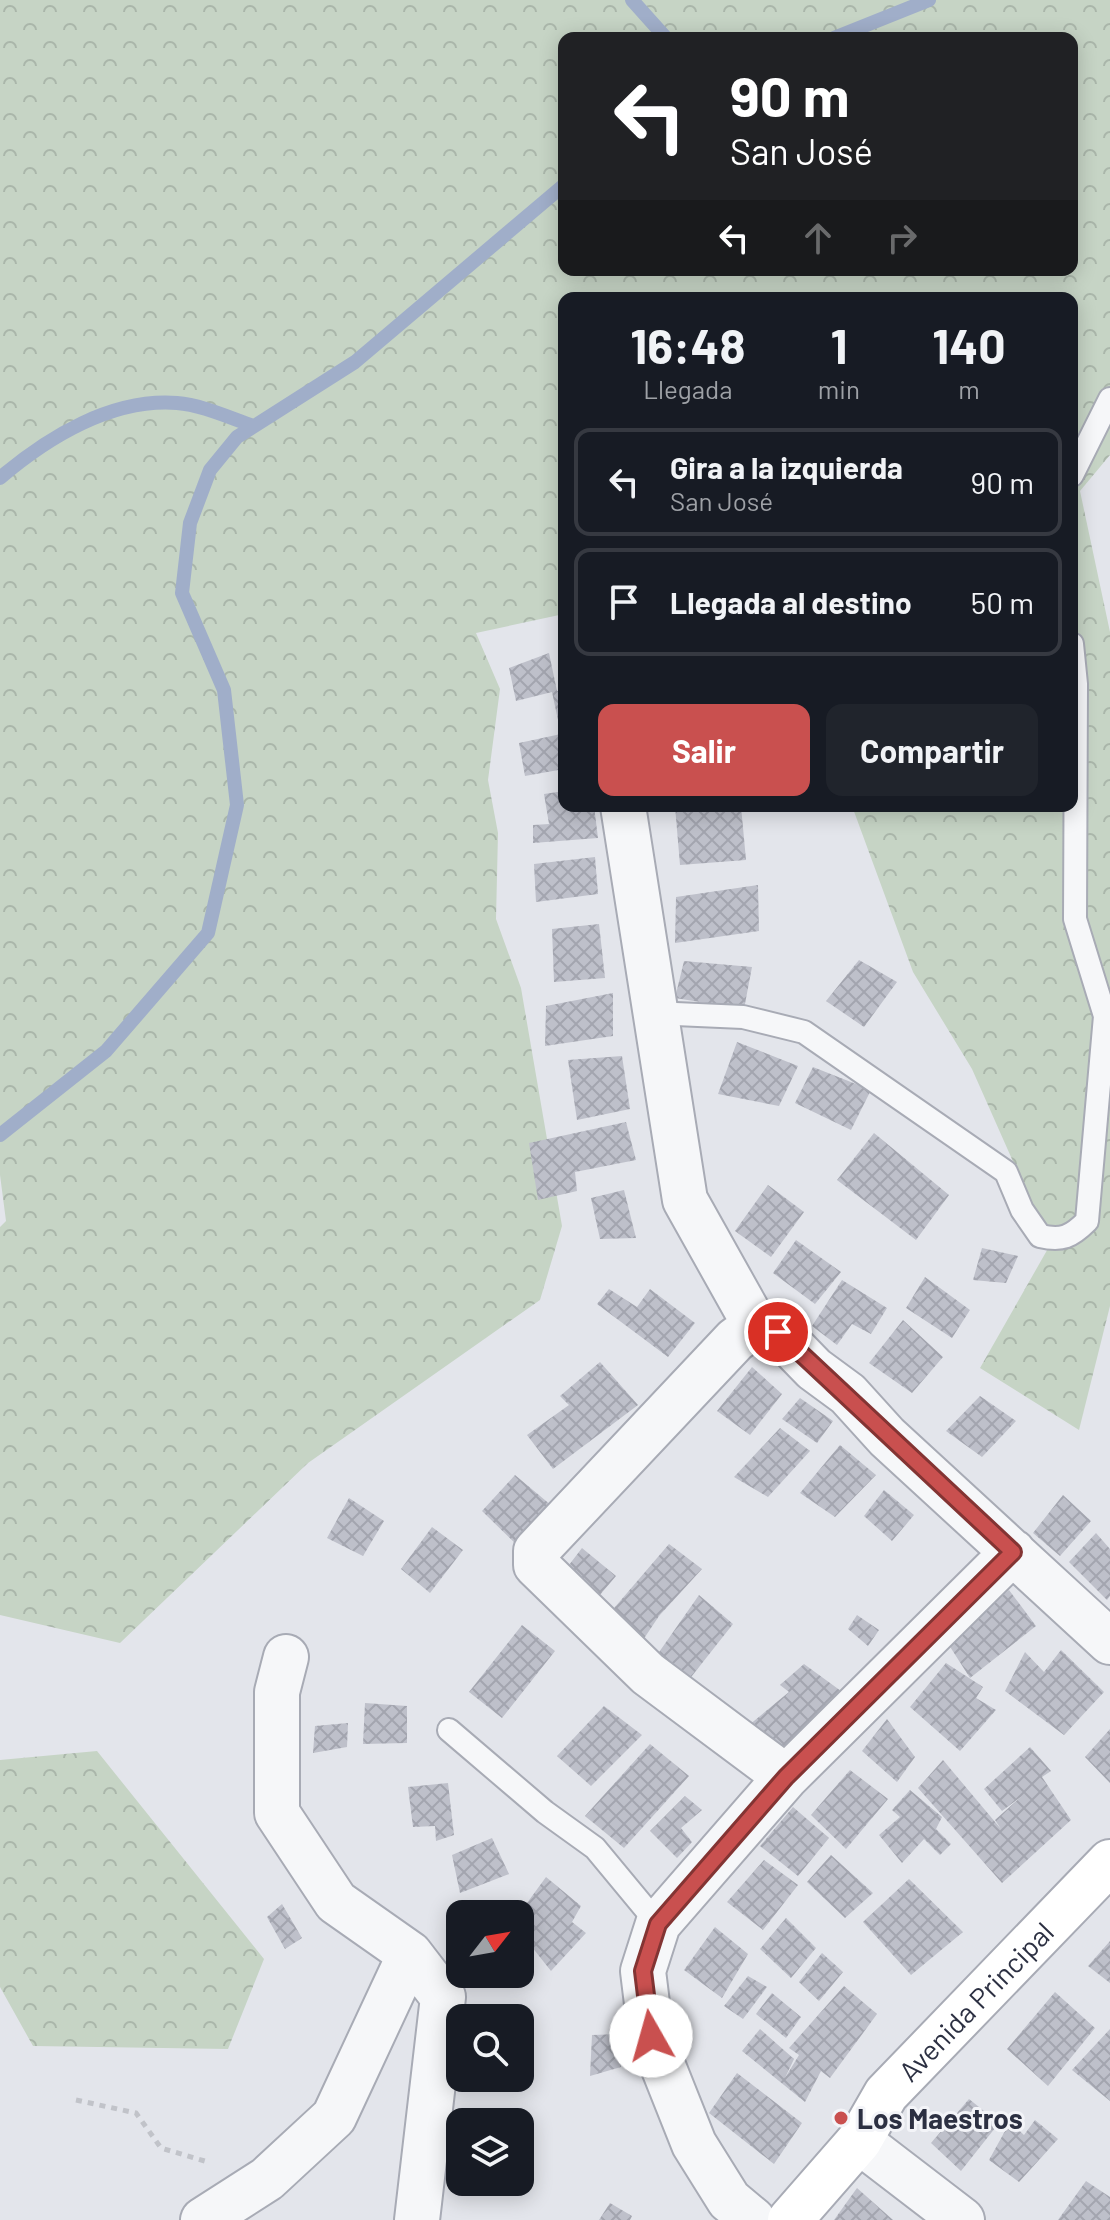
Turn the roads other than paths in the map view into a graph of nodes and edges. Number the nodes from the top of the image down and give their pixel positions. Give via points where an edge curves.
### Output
1 (1110, 399) edge
2 (1078, 463) edge
3 (624, 812) edge
4 (1075, 812) edge
5 (653, 1013) junction
6 (755, 1325) junction
7 (1013, 1552) junction
8 (1110, 1642) edge
9 (286, 1657) dead end
10 (449, 1730) dead end
11 (786, 1777) junction
12 (1110, 1862) edge
13 (658, 1924) junction
14 (410, 1954) junction
15 (859, 2141) junction
16 (203, 2220) edge
17 (417, 2220) edge
18 (753, 2220) edge
19 (790, 2220) edge
20 (962, 2220) edge

1 - 2 lane
3 - 5 street
4 - 5 lane via 1075,919 1105,1016 1087,1221 1074,1234 1059,1240 1040,1236 1006,1172 804,1032 743,1017
5 - 6 street via 685,1200
6 - 7 street via 778,1332
6 - 11 street via 536,1551 536,1565 648,1674
7 - 8 street
7 - 11 street
9 - 14 street via 277,1692 277,1813 336,1902
10 - 13 lane via 595,1848
11 - 13 street
12 - 15 street, Avenida Principal via 886,2094
13 - 18 street via 643,1971 651,2036 694,2144 729,2200
14 - 16 street via 334,2117 267,2179
14 - 17 street via 443,1997
15 - 19 street, Avenida Principal
15 - 20 street

